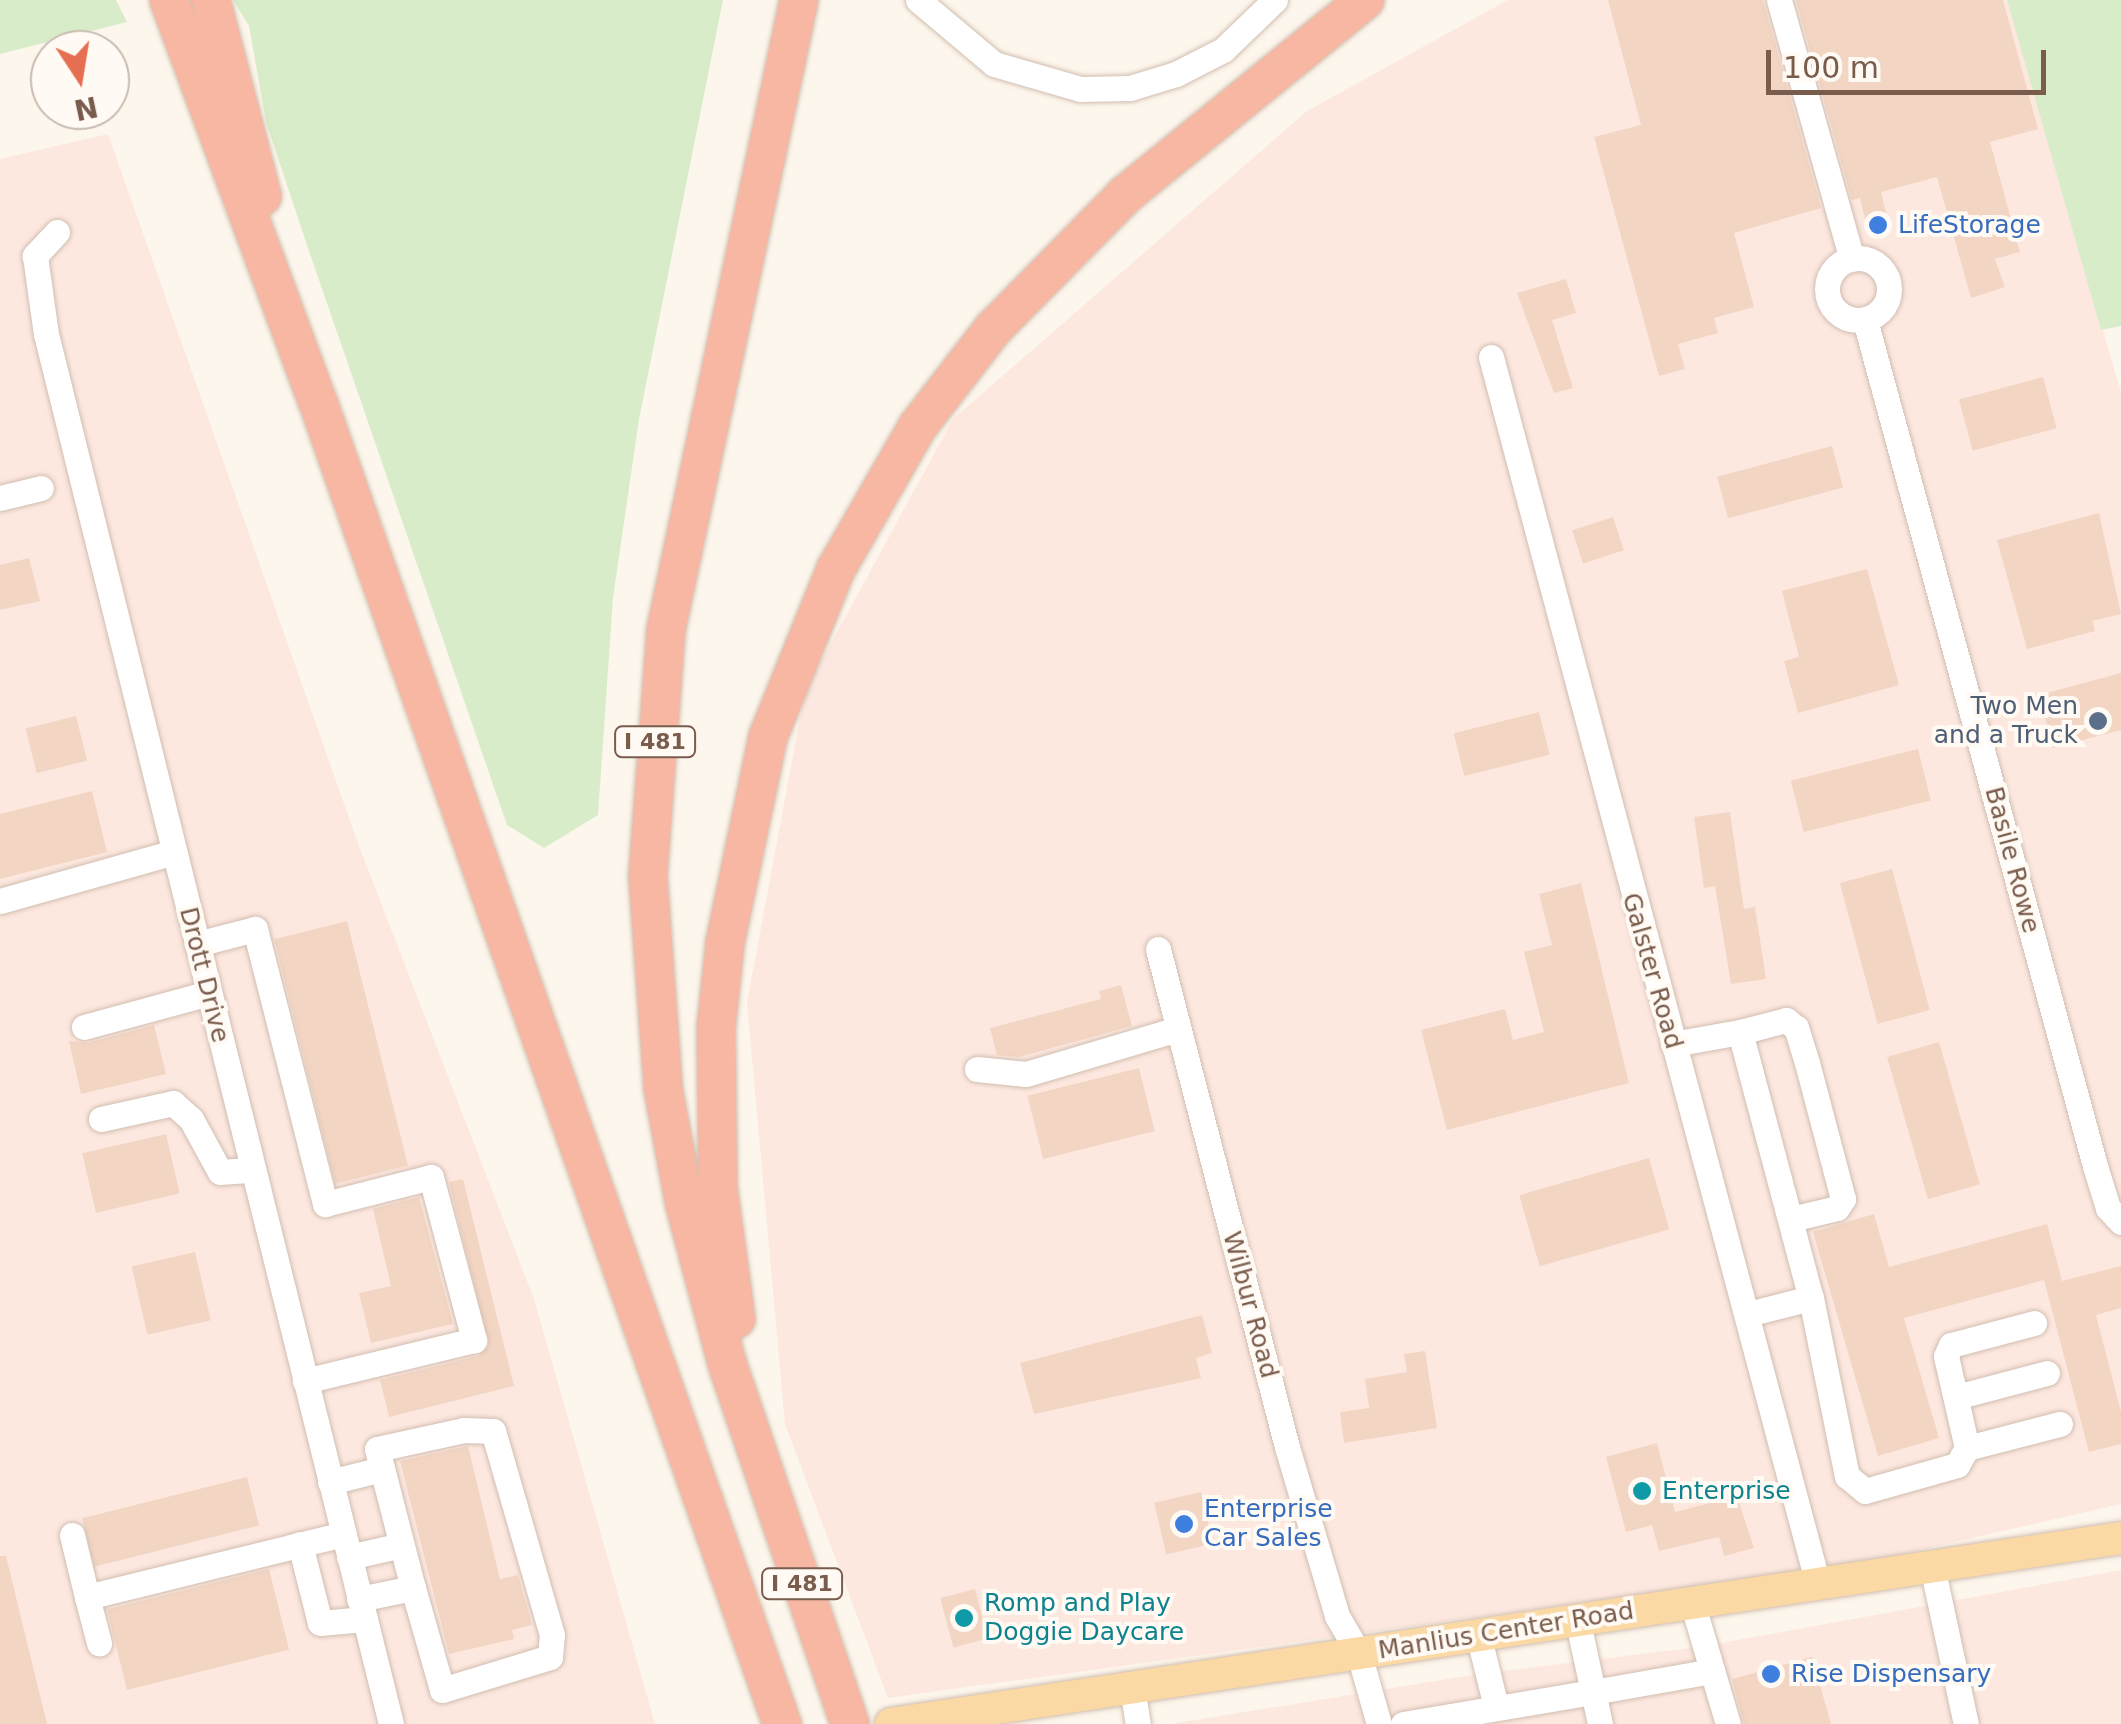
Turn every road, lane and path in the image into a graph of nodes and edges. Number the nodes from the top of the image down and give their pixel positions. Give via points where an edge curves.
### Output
1 (169, 0) edge
2 (211, 0) edge
3 (799, 0) edge
4 (918, 0) edge
5 (1275, 0) edge
6 (1365, 0) edge
7 (1779, 0) edge
8 (57, 232) dead end
9 (1852, 259) junction
10 (1865, 320) junction
11 (1490, 357) dead end
12 (318, 402) junction
13 (41, 488) dead end
14 (0, 498) edge
15 (174, 852) junction
16 (0, 901) edge
17 (197, 944) junction
18 (1158, 949) dead end
19 (209, 994) junction
20 (84, 1026) dead end
21 (1178, 1028) junction
22 (1740, 1032) junction
23 (1673, 1044) junction
24 (977, 1069) dead end
25 (100, 1119) dead end
26 (252, 1170) junction
27 (1790, 1219) junction
28 (2121, 1222) edge
29 (1812, 1298) junction
30 (1748, 1314) junction
31 (2034, 1323) dead end
32 (2048, 1374) dead end
33 (305, 1381) junction
34 (1956, 1397) junction
35 (2060, 1424) dead end
36 (1967, 1448) junction
37 (382, 1469) junction
38 (330, 1482) junction
39 (767, 1484) junction
40 (72, 1535) dead end
41 (2121, 1538) edge
42 (300, 1544) junction
43 (346, 1545) junction
44 (402, 1545) junction
45 (1932, 1566) junction
46 (1818, 1584) junction
47 (413, 1588) junction
48 (88, 1597) junction
49 (1692, 1602) junction
50 (362, 1609) junction
51 (1576, 1618) junction
52 (1478, 1634) junction
53 (99, 1643) dead end
54 (1360, 1654) junction
55 (1712, 1672) junction
56 (1132, 1688) junction
57 (1593, 1692) junction
58 (777, 1710) edge
59 (1484, 1714) edge
60 (392, 1724) edge
61 (850, 1724) edge
62 (890, 1724) edge
63 (1138, 1724) edge
64 (1379, 1724) edge
65 (1402, 1724) edge
66 (1600, 1724) edge
67 (1728, 1724) edge
68 (1966, 1724) edge

1 - 12 highway, I 481
2 - 12 highway
3 - 39 highway, I 481 via 676,575 649,827 652,992 663,1088 705,1284
4 - 5 street via 994,64 1080,88 1130,88 1223,50
6 - 39 highway via 1125,195 994,330 918,426 836,570 768,737 716,1029 718,1186
7 - 9 street
8 - 15 street, Drott Drive via 36,256 40,301
9 - 10 street via 1871,260 1888,280 1888,300
9 - 10 street via 1834,269 1827,294 1841,315
10 - 28 street, Basile Rowe via 2095,1166 2108,1208
11 - 23 street, Galster Road
12 - 58 highway, I 481
13 - 14 street
15 - 16 street
15 - 17 street, Drott Drive
17 - 19 street, Drott Drive
17 - 33 street via 255,929 325,1204 430,1177 474,1340
18 - 21 street, Wilbur Road
19 - 20 street
19 - 26 street, Drott Drive
21 - 24 street via 1026,1074
21 - 54 street, Wilbur Road via 1287,1447 1337,1616
22 - 23 street
22 - 27 street
22 - 27 street via 1786,1020 1796,1028 1807,1063 1842,1199 1836,1208
23 - 30 street, Galster Road
25 - 26 street via 173,1103 191,1119 220,1172
26 - 33 street, Drott Drive
27 - 29 street
29 - 30 street
29 - 36 street via 1847,1476 1865,1491 1957,1466
30 - 46 street, Galster Road
31 - 34 street via 1951,1344 1946,1356
32 - 34 street
33 - 38 street, Drott Drive
34 - 36 street
35 - 36 street
37 - 38 street
37 - 44 street
37 - 47 street via 377,1449 464,1430 493,1432 552,1635 550,1657 442,1690
38 - 43 street, Drott Drive
39 - 61 highway, I 481
40 - 48 street
41 - 45 main road, Manlius Center Road
42 - 43 street
42 - 48 street
42 - 50 street via 320,1624
43 - 44 street
43 - 50 street, Drott Drive
44 - 47 street
45 - 46 main road, Manlius Center Road
45 - 68 street
46 - 49 main road, Manlius Center Road
47 - 50 street
48 - 53 street
49 - 51 main road, Manlius Center Road
49 - 55 street
50 - 60 street, Drott Drive
51 - 52 main road, Manlius Center Road
51 - 57 street
52 - 54 main road, Manlius Center Road
52 - 59 street
54 - 56 main road, Manlius Center Road
54 - 64 street, Wilbur Road
55 - 57 street
55 - 67 street
56 - 62 main road, Manlius Center Road
56 - 63 street
57 - 59 street
57 - 66 street
59 - 65 street

